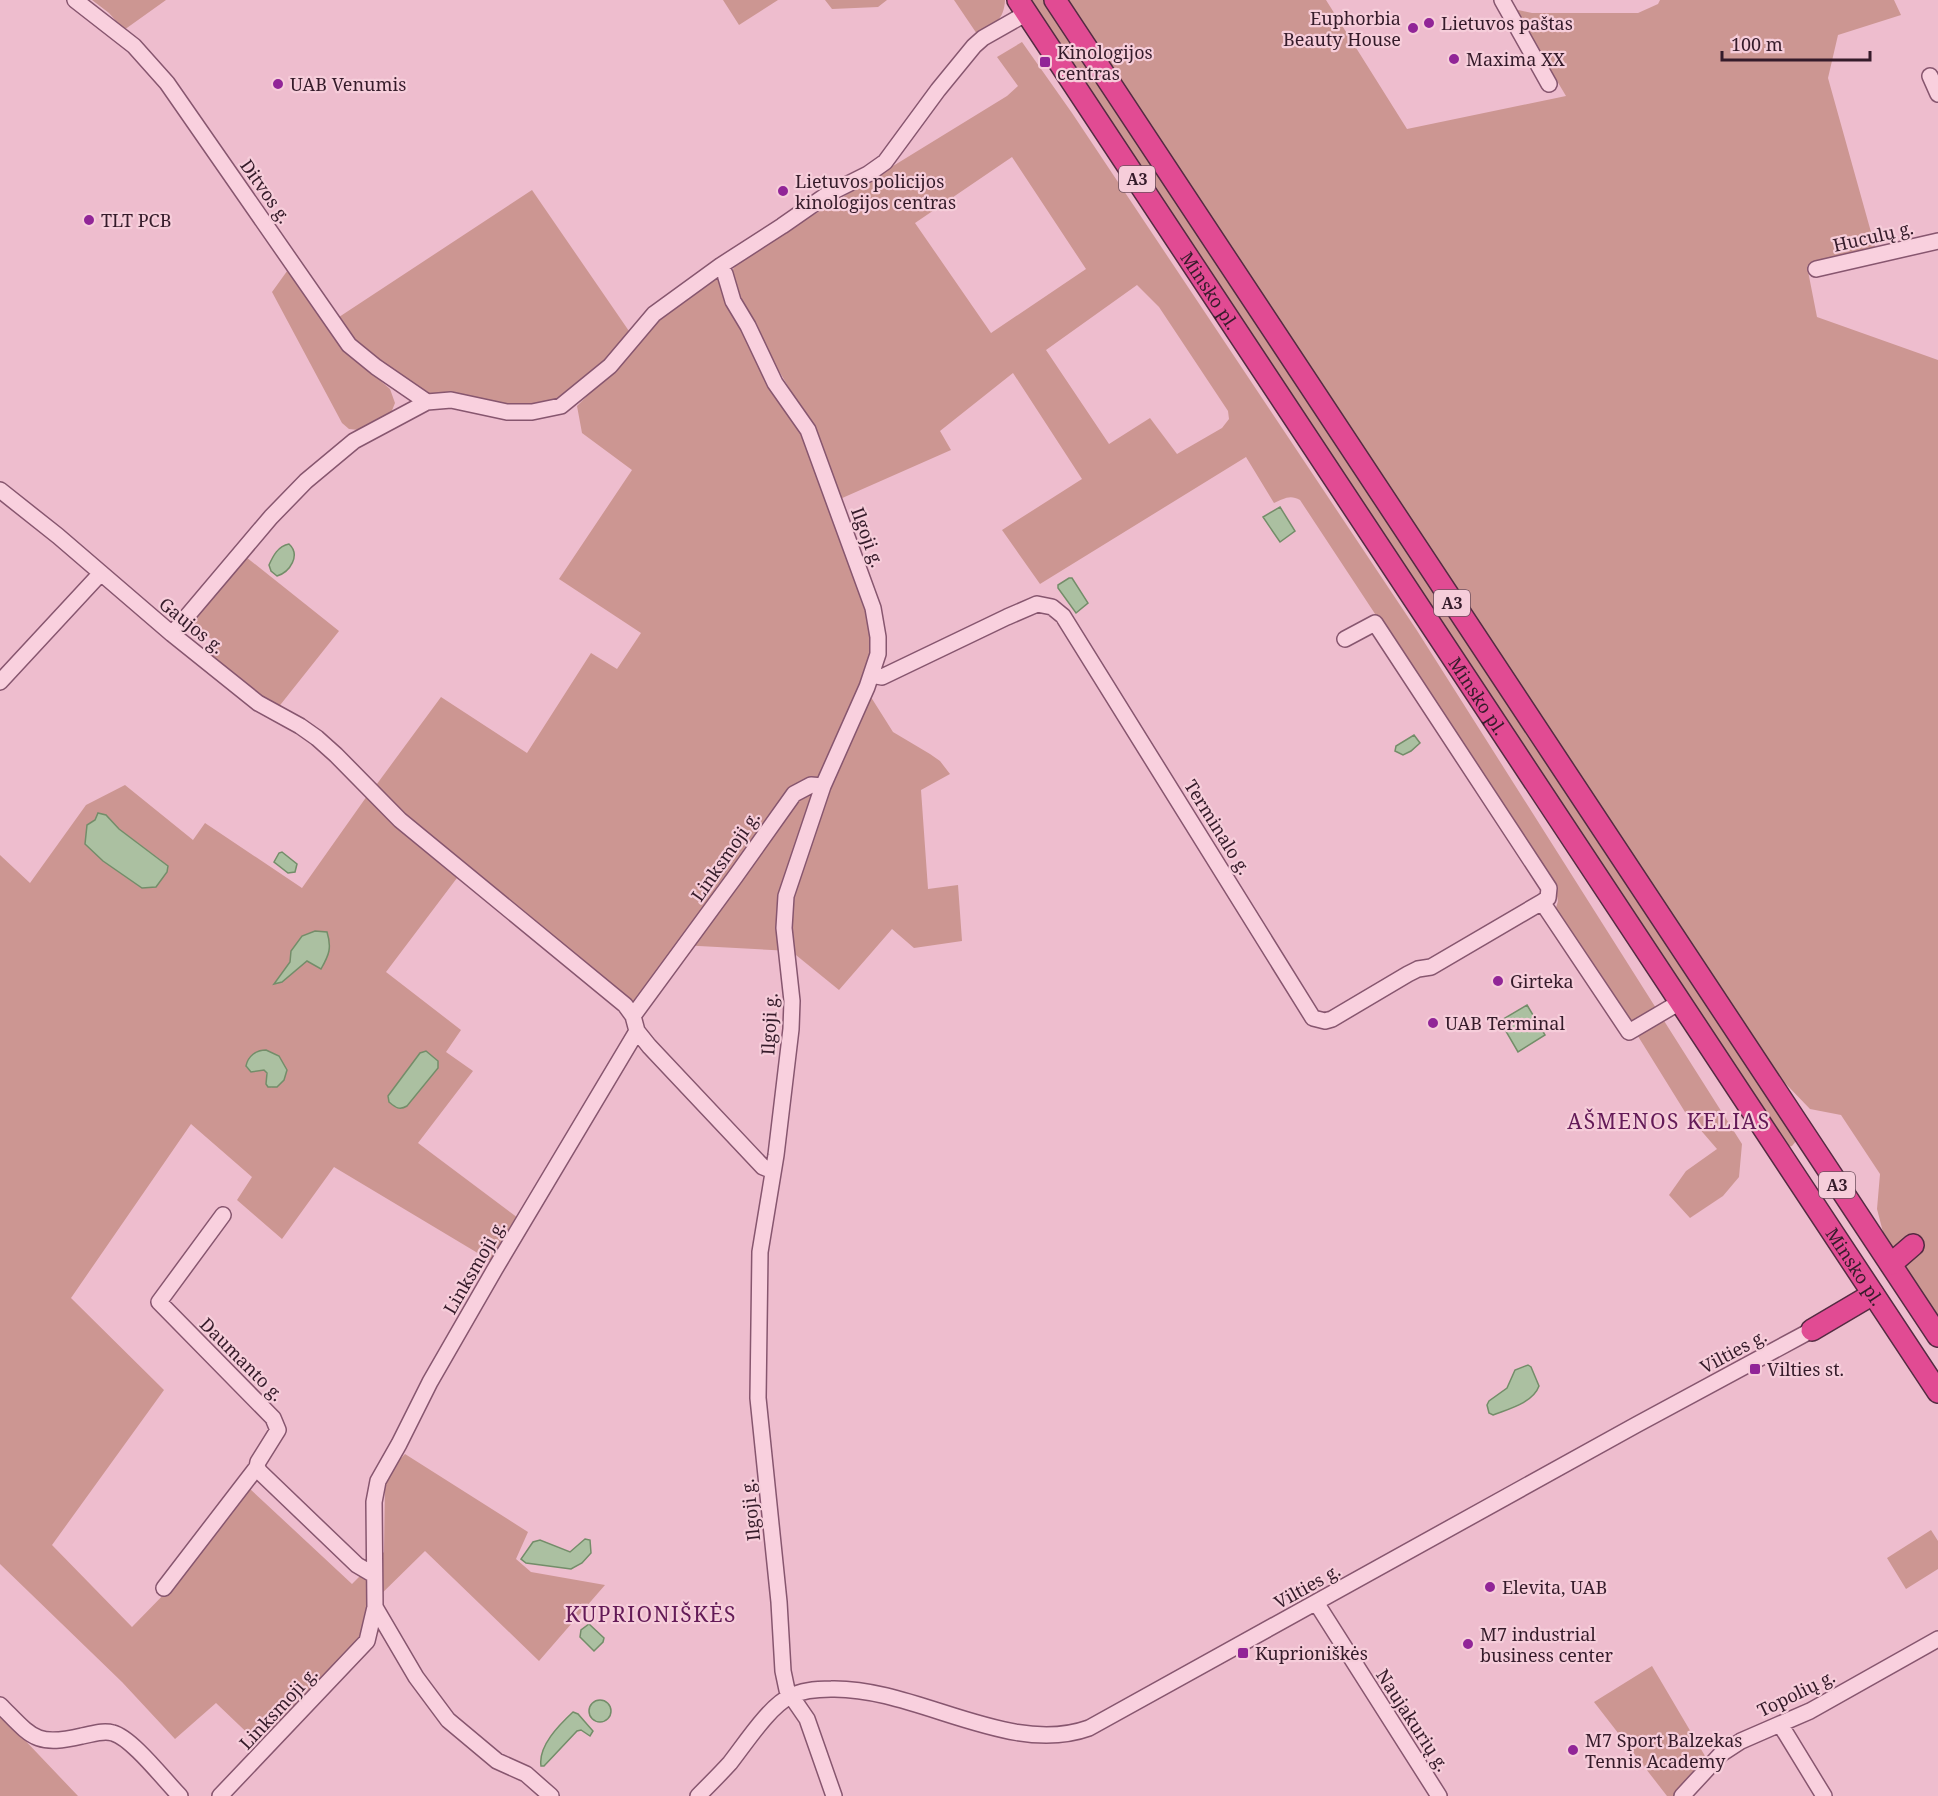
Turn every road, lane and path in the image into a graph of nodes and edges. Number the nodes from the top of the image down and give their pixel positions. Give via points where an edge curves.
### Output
1 (75, 0) edge
2 (1055, 0) edge
3 (1502, 0) edge
4 (1022, 6) edge
5 (1930, 76) dead end
6 (1549, 84) dead end
7 (1938, 94) edge
8 (1938, 241) edge
9 (720, 266) junction
10 (1816, 269) dead end
11 (427, 402) junction
12 (0, 490) edge
13 (101, 573) junction
14 (172, 634) junction
15 (1345, 639) dead end
16 (871, 675) junction
17 (0, 682) edge
18 (824, 786) junction
19 (1542, 902) junction
20 (1680, 1002) junction
21 (633, 1016) junction
22 (637, 1031) junction
23 (1784, 1158) junction
24 (773, 1171) junction
25 (223, 1215) dead end
26 (1874, 1241) junction
27 (1913, 1245) dead end
28 (1891, 1264) junction
29 (1873, 1294) junction
30 (1812, 1330) joint
31 (1938, 1336) edge
32 (1938, 1392) edge
33 (257, 1467) junction
34 (374, 1575) junction
35 (164, 1588) dead end
36 (1317, 1604) junction
37 (375, 1607) junction
38 (1938, 1639) edge
39 (367, 1641) junction
40 (398, 1646) junction
41 (791, 1696) junction
42 (0, 1705) edge
43 (1780, 1724) junction
44 (180, 1796) edge
45 (220, 1796) edge
46 (551, 1796) edge
47 (698, 1796) edge
48 (834, 1796) edge
49 (1439, 1796) edge
50 (1682, 1796) edge
51 (1824, 1796) edge

1 - 11 street, Ditvos g. via 134,46 167,83 349,345
2 - 26 highway, Minsko pl. / A3
3 - 6 street
4 - 9 street via 974,46 885,162 828,194
4 - 20 highway, Minsko pl. / A3
5 - 7 street
8 - 10 street, Huculų g.
9 - 11 street via 654,314 610,366 561,406 507,412 451,400
9 - 16 street, Ilgoji g. via 733,301 775,383 808,430 873,608 878,654
11 - 14 street via 354,441 306,481
12 - 13 street, Gaujos g.
13 - 14 street, Gaujos g.
13 - 17 street
14 - 21 street, Gaujos g. via 258,703 308,732 336,755 400,820 625,1005
15 - 19 street via 1376,623 1549,888 1548,898
16 - 18 street, Ilgoji g.
16 - 19 street, Terminalo g. via 882,677 1037,604 1052,607 1063,616 1317,1020 1332,1019
18 - 21 street, Linksmoji g. via 811,785 794,794
18 - 24 street, Ilgoji g. via 786,896 784,928 791,1029
19 - 20 street via 1629,1032
20 - 23 highway, Minsko pl. / A3
21 - 22 street
22 - 24 street via 763,1167
22 - 34 street, Linksmoji g. via 495,1269 383,1470 374,1502
23 - 26 highway via 1797,1158 1816,1170 1847,1215
23 - 29 highway, Minsko pl. / A3
24 - 41 street, Ilgoji g. via 760,1252 758,1398 783,1671
25 - 33 street, Daumanto g. via 159,1302 273,1418 278,1430
26 - 28 highway, Minsko pl. / A3
27 - 28 highway
28 - 31 highway, Minsko pl. / A3
29 - 30 highway
29 - 32 highway, Minsko pl. / A3
30 - 36 street, Vilties g.
33 - 34 street via 357,1565
33 - 35 street
34 - 37 street, Linksmoji g.
36 - 41 street, Vilties g. via 1089,1728 1066,1736 1008,1731 859,1690 818,1689
36 - 49 street, Naujakurių g.
37 - 39 street, Linksmoji g.
37 - 40 street
38 - 43 street, Topolių g.
39 - 40 street via 387,1640
39 - 45 street, Linksmoji g.
40 - 46 street via 448,1720 496,1761 526,1774
41 - 47 street via 777,1705
41 - 48 street, Ilgoji g. via 807,1719
42 - 44 street via 27,1732 41,1740 57,1742 102,1731 116,1734 130,1743
43 - 50 street, Topolių g. via 1721,1754
43 - 51 street

